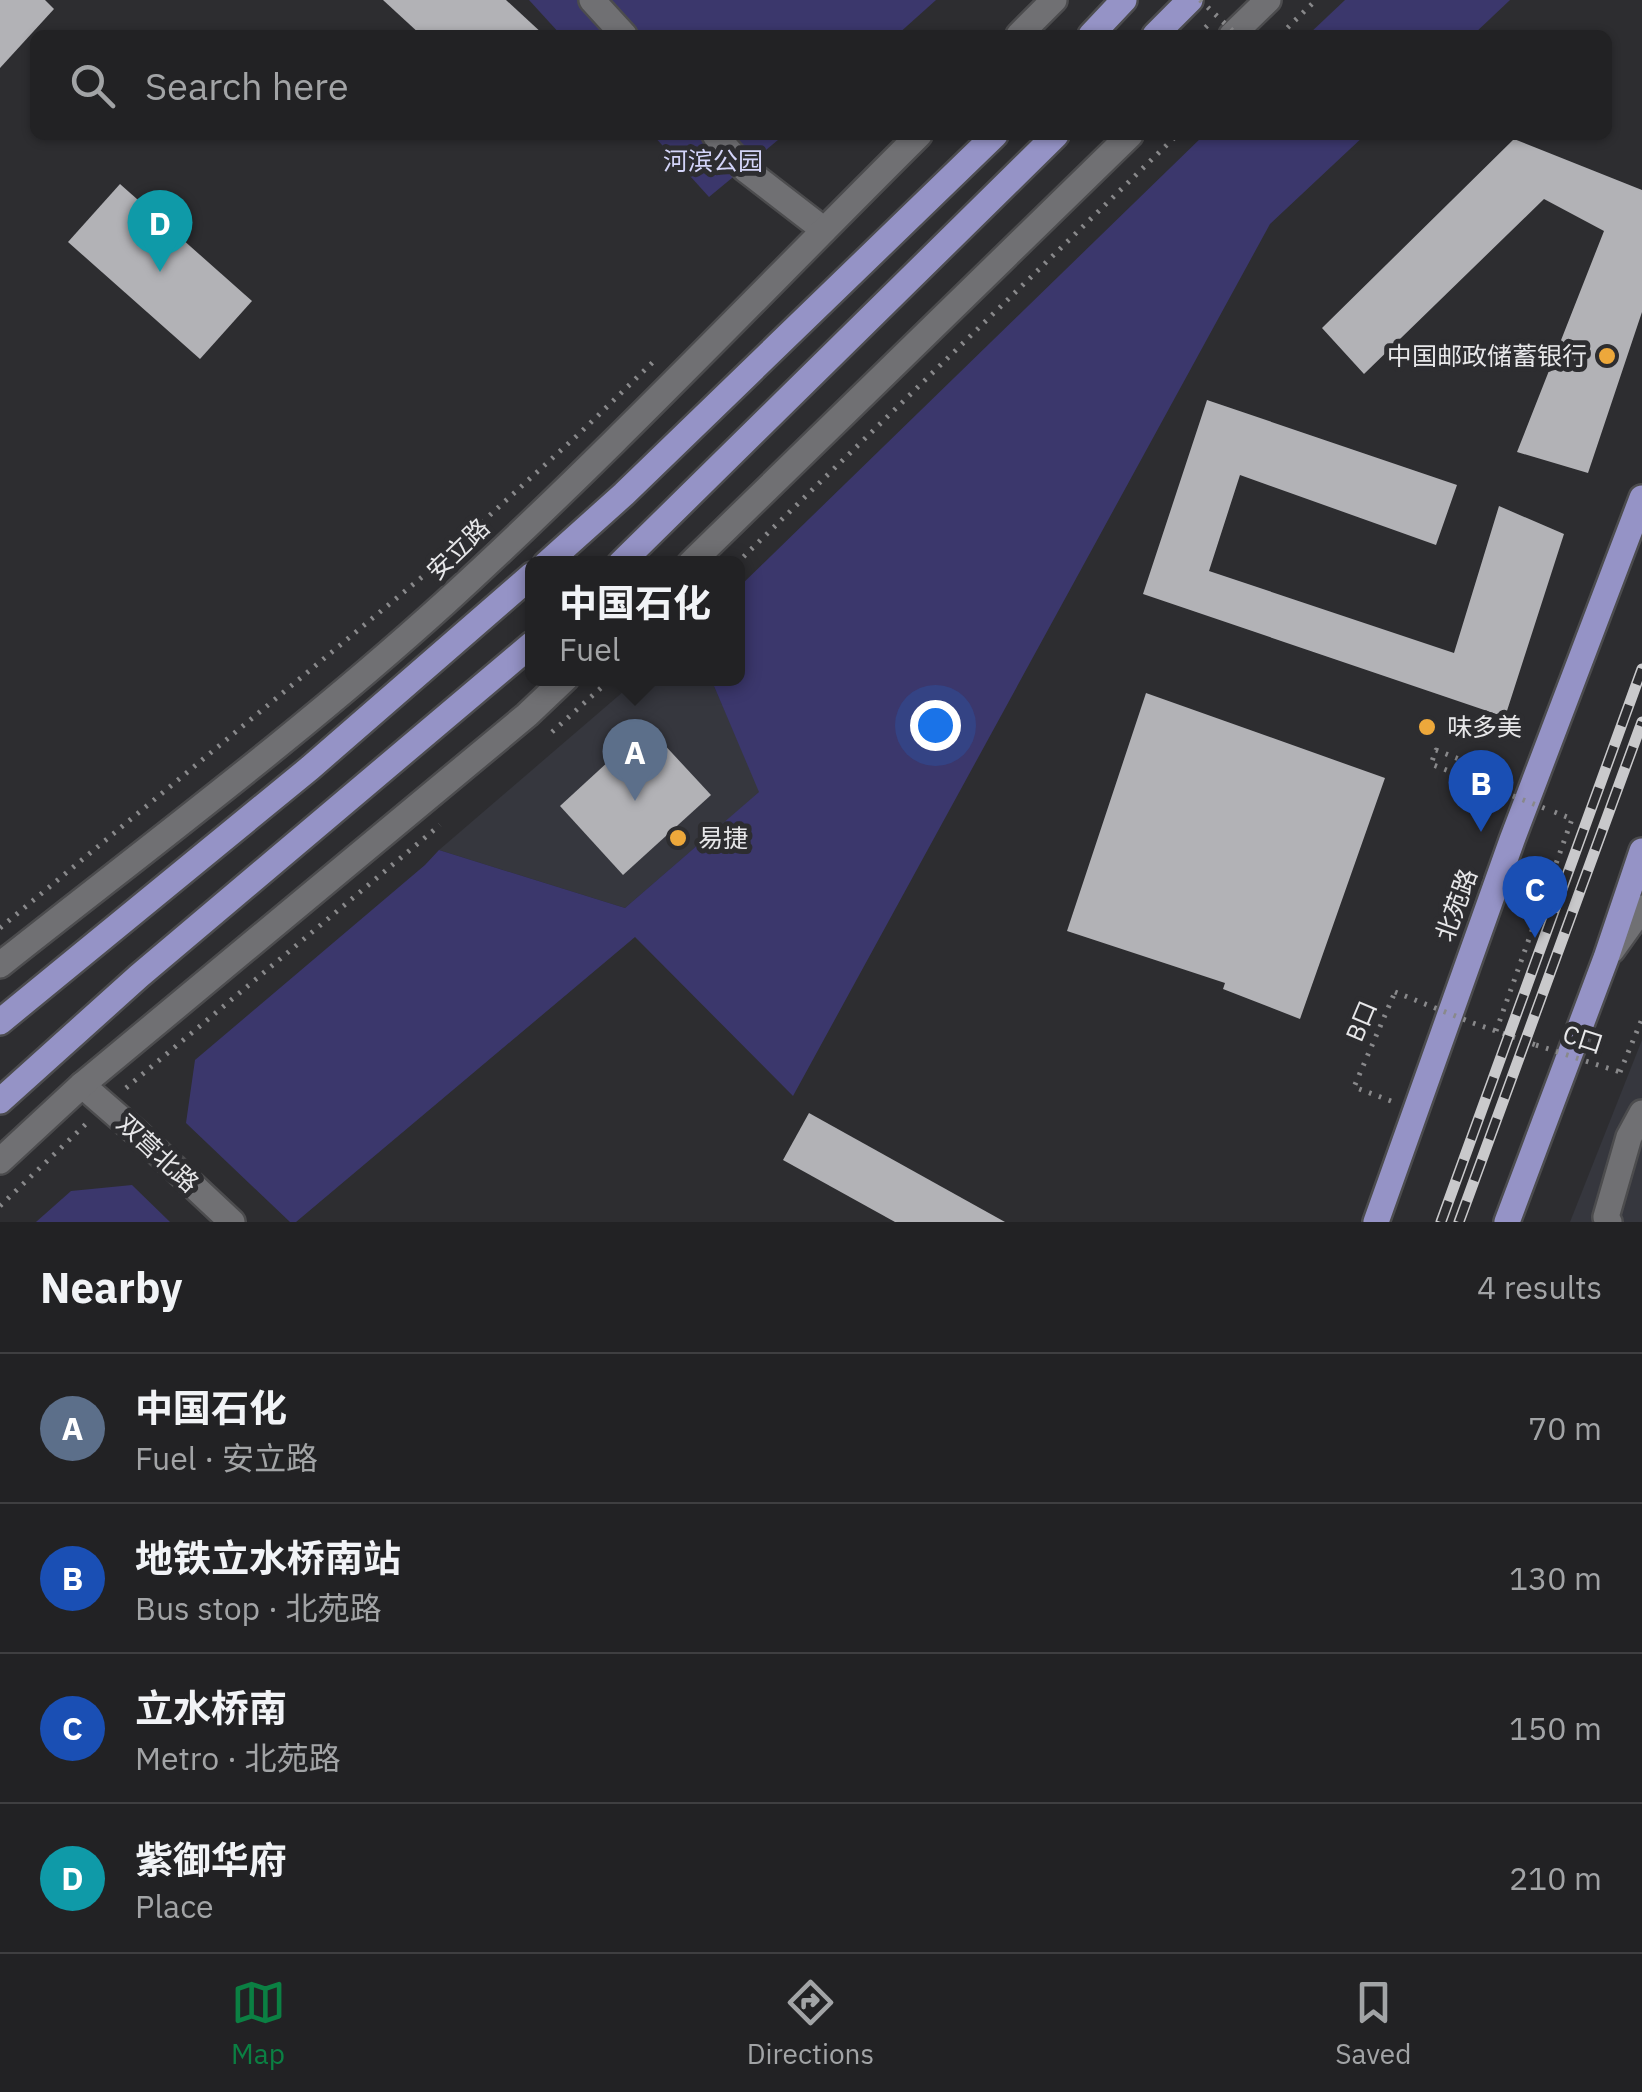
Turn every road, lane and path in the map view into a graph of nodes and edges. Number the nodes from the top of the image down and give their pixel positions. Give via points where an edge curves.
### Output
1 (592, 0) edge
2 (1054, 0) edge
3 (1124, 0) edge
4 (1190, 0) edge
5 (1200, 0) edge
6 (1268, 0) edge
7 (1316, 0) edge
8 (619, 30) edge
9 (1024, 30) edge
10 (1095, 30) edge
11 (1160, 30) edge
12 (1229, 30) edge
13 (1239, 30) edge
14 (1285, 30) edge
15 (720, 140) edge
16 (914, 140) edge
17 (990, 140) edge
18 (1051, 140) edge
19 (1125, 140) edge
20 (1172, 140) edge
21 (824, 230) junction
22 (665, 350) dead end
23 (1642, 498) edge
24 (555, 556) edge
25 (628, 556) edge
26 (698, 556) edge
27 (744, 556) edge
28 (525, 581) edge
29 (525, 650) edge
30 (558, 686) edge
31 (603, 686) edge
32 (548, 735) dead end
33 (1487, 770) dead end
34 (441, 824) dead end
35 (1642, 851) edge
36 (1642, 908) edge
37 (0, 928) edge
38 (1606, 958) junction
39 (0, 965) edge
40 (1642, 1019) edge
41 (0, 1022) edge
42 (1496, 1031) junction
43 (82, 1085) junction
44 (0, 1101) edge
45 (106, 1105) junction
46 (1415, 1111) junction
47 (1642, 1113) edge
48 (0, 1161) edge
49 (0, 1206) edge
50 (232, 1222) edge
51 (1376, 1222) edge
52 (1507, 1222) edge
53 (1609, 1222) edge

1 - 8 street
2 - 9 street
3 - 10 main road
4 - 11 main road
5 - 12 path, bridge
6 - 13 street
7 - 14 path
15 - 21 street
16 - 21 street, 安立路
17 - 24 main road
18 - 25 main road
19 - 26 street
20 - 27 path
21 - 39 street, 安立路 via 445,603
22 - 37 path via 422,577
23 - 46 main road, 北苑路
28 - 41 main road
29 - 44 main road
30 - 43 street
31 - 32 path
33 - 42 path, bridge via 1436,750 1431,764 1572,820
34 - 45 path
35 - 38 main road
36 - 38 street
38 - 52 main road
40 - 42 path, C口, bridge via 1620,1072
42 - 46 path, B口, bridge via 1395,992 1354,1087
43 - 45 street, 双营北路
43 - 48 street
45 - 49 path
45 - 50 street, 双营北路
46 - 51 main road, 北苑路
47 - 53 street via 1629,1138

